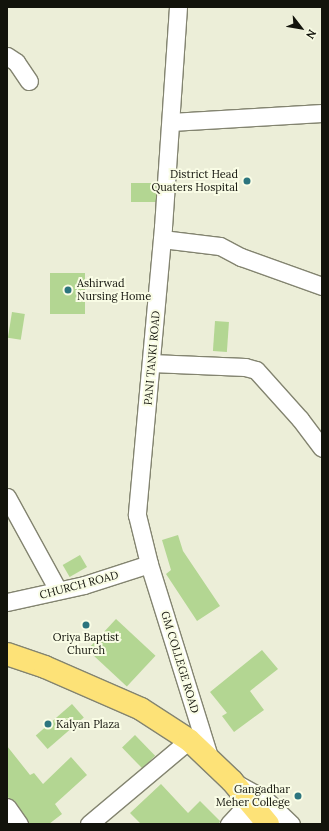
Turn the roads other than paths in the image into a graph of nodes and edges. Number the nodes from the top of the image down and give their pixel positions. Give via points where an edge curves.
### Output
1 (178, 7) edge
2 (7, 56) edge
3 (29, 81) dead end
4 (322, 113) edge
5 (171, 122) junction
6 (162, 239) junction
7 (322, 286) edge
8 (151, 363) junction
9 (322, 448) edge
10 (7, 497) edge
11 (149, 564) junction
12 (58, 590) junction
13 (7, 602) edge
14 (7, 654) edge
15 (189, 740) junction
16 (210, 760) junction
17 (7, 807) edge
18 (241, 807) edge
19 (19, 824) edge
20 (89, 824) edge
21 (268, 824) edge
22 (291, 824) edge

1 - 5 street, PANI TANKI ROAD
2 - 3 street via 16,62
4 - 5 street
5 - 6 street, PANI TANKI ROAD
6 - 7 street via 220,246 242,257
6 - 8 street, PANI TANKI ROAD
8 - 9 street via 245,367 256,370 300,418
8 - 11 street, PANI TANKI ROAD via 137,515
10 - 12 street
11 - 12 street, CHURCH ROAD
11 - 16 street, GM COLLEGE ROAD
12 - 13 street, CHURCH ROAD
14 - 15 main road via 52,670 141,709
15 - 16 main road
15 - 20 street
16 - 18 main road
17 - 19 street
18 - 21 main road
18 - 22 street via 266,800

